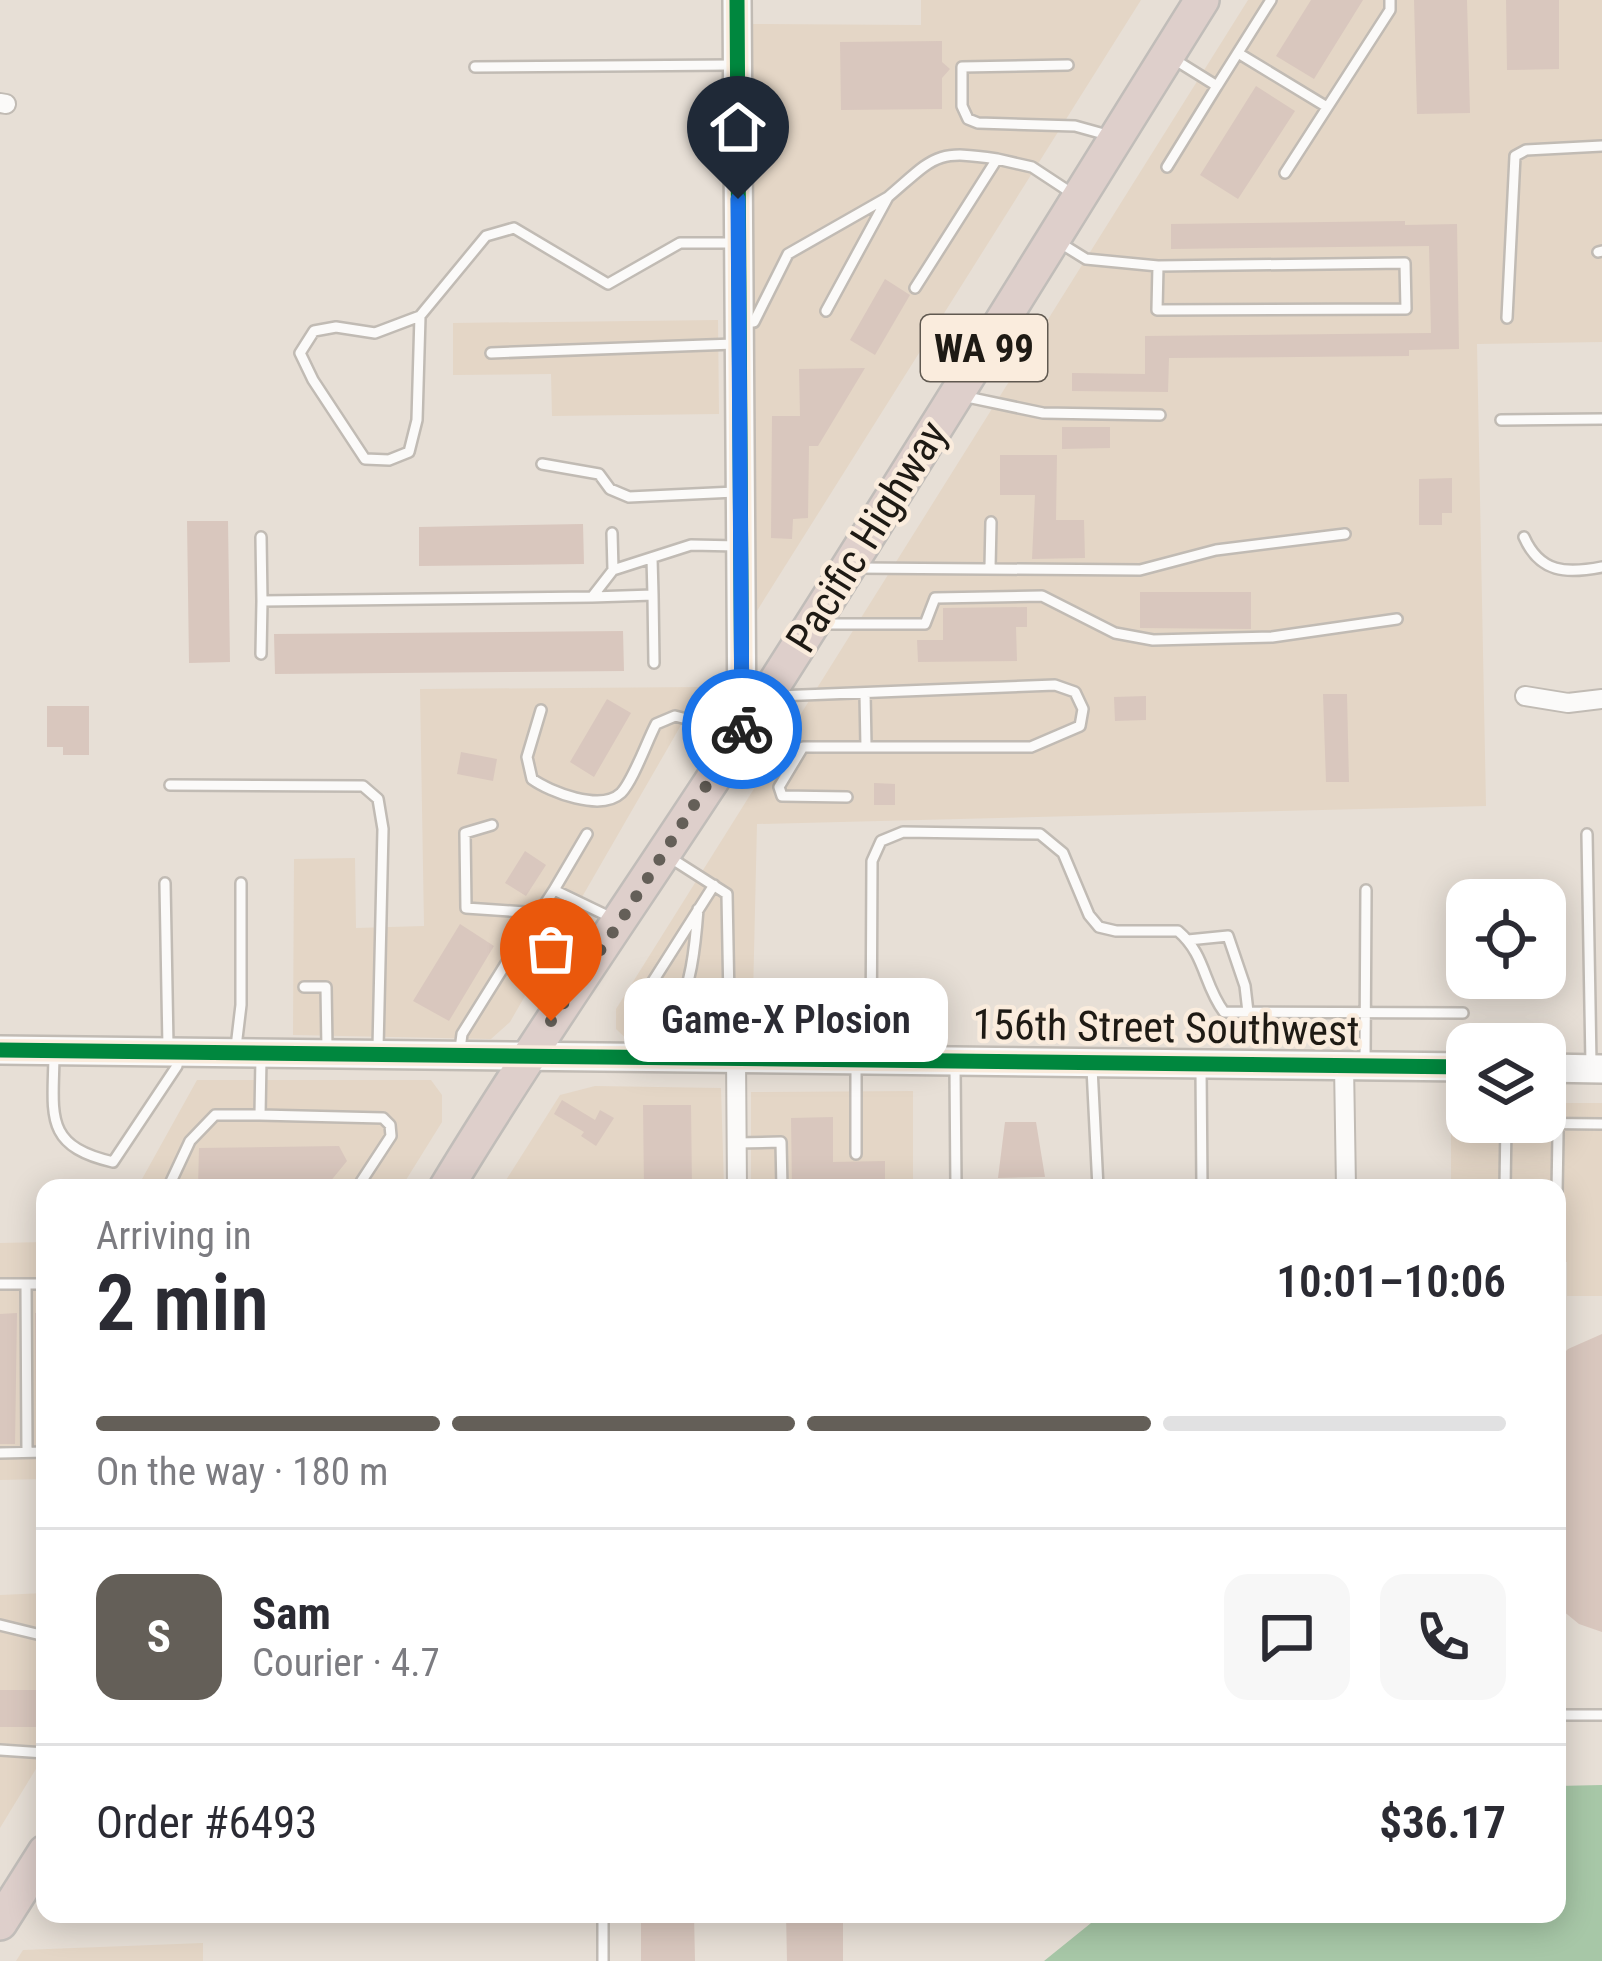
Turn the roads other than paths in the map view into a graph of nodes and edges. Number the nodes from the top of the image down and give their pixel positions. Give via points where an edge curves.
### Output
1 (737, 0) edge
2 (1202, 0) edge
3 (1271, 0) edge
4 (1390, 0) edge
5 (1238, 52) junction
6 (1168, 55) junction
7 (737, 65) junction
8 (1068, 65) dead end
9 (475, 67) dead end
10 (1217, 86) junction
11 (1327, 107) junction
12 (1116, 137) junction
13 (1602, 146) edge
14 (997, 159) junction
15 (1167, 167) dead end
16 (1285, 173) dead end
17 (888, 197) junction
18 (1078, 198) junction
19 (1053, 238) junction
20 (739, 243) junction
21 (1158, 266) junction
22 (915, 288) dead end
23 (826, 310) dead end
24 (420, 316) junction
25 (1508, 318) dead end
26 (739, 333) junction
27 (490, 353) dead end
28 (956, 394) junction
29 (1160, 415) dead end
30 (1602, 419) edge
31 (1501, 420) dead end
32 (542, 464) dead end
33 (740, 492) junction
34 (991, 522) dead end
35 (612, 533) dead end
36 (1345, 534) dead end
37 (261, 537) dead end
38 (1524, 537) dead end
39 (738, 546) junction
40 (652, 558) junction
41 (990, 567) junction
42 (1602, 567) edge
43 (846, 568) junction
44 (613, 570) junction
45 (652, 596) junction
46 (592, 597) junction
47 (262, 601) junction
48 (1397, 619) dead end
49 (811, 624) junction
50 (261, 654) dead end
51 (654, 663) dead end
52 (865, 692) junction
53 (766, 696) junction
54 (1525, 696) dead end
55 (1602, 699) edge
56 (541, 710) dead end
57 (742, 734) junction
58 (866, 747) junction
59 (170, 785) dead end
60 (847, 796) dead end
61 (492, 825) dead end
62 (586, 834) dead end
63 (1587, 834) dead end
64 (664, 854) junction
65 (165, 883) dead end
66 (241, 883) dead end
67 (714, 885) junction
68 (554, 890) junction
69 (1366, 890) dead end
70 (698, 909) junction
71 (620, 922) junction
72 (1189, 940) junction
73 (577, 983) junction
74 (304, 987) dead end
75 (1248, 1012) junction
76 (1463, 1013) dead end
77 (1366, 1015) junction
78 (0, 1050) edge
79 (54, 1051) junction
80 (174, 1052) junction
81 (249, 1053) junction
82 (328, 1053) junction
83 (377, 1054) junction
84 (460, 1054) junction
85 (526, 1055) junction
86 (733, 1058) junction
87 (863, 1059) junction
88 (955, 1060) junction
89 (1092, 1062) junction
90 (1201, 1064) junction
91 (1355, 1066) junction
92 (1446, 1067) edge
93 (1566, 1068) edge
94 (1596, 1069) edge
95 (260, 1115) junction
96 (1566, 1123) edge
97 (1602, 1124) edge
98 (737, 1143) junction
99 (1506, 1143) edge
100 (1558, 1143) edge
101 (856, 1154) dead end
102 (172, 1179) edge
103 (363, 1179) edge
104 (451, 1179) edge
105 (737, 1179) edge
106 (782, 1179) edge
107 (956, 1179) edge
108 (1098, 1179) edge
109 (1202, 1179) edge
110 (1347, 1179) edge
111 (1505, 1179) edge
112 (1557, 1179) edge
113 (0, 1284) edge
114 (26, 1284) junction
115 (36, 1284) edge
116 (27, 1452) junction
117 (36, 1452) edge
118 (0, 1453) edge
119 (0, 1624) edge
120 (36, 1634) edge
121 (1566, 1715) edge
122 (1602, 1715) edge
123 (0, 1750) edge
124 (36, 1752) edge
125 (36, 1865) edge
126 (3, 1913) edge
127 (603, 1923) edge
128 (603, 1961) edge

1 - 7 street
2 - 6 highway, Pacific Highway / WA 99
3 - 5 lane
4 - 11 lane
5 - 10 lane
5 - 11 lane
6 - 10 lane
6 - 12 highway, Pacific Highway / WA 99
7 - 9 lane
7 - 20 street
8 - 12 lane via 962,67 962,106 978,123 1075,126
10 - 15 lane
11 - 16 lane
12 - 18 highway, Pacific Highway / WA 99
13 - 25 lane via 1515,156
14 - 17 lane via 953,152
14 - 18 lane via 1032,167
14 - 22 lane
17 - 23 lane
17 - 26 lane via 788,254 754,322
18 - 19 highway, Pacific Highway / WA 99
19 - 21 lane via 1086,259
19 - 28 highway, Pacific Highway / WA 99
20 - 24 lane via 680,243 608,284 514,228 486,236
20 - 26 street
21 - 21 lane via 1157,310 1406,309 1405,263
24 - 24 lane via 375,333 314,332 300,353 365,459 409,452 418,420
26 - 27 lane
26 - 33 street
28 - 29 lane via 1043,413
28 - 43 highway, Pacific Highway / WA 99
30 - 31 lane
32 - 33 lane via 599,474 629,497
33 - 39 street
34 - 41 lane
35 - 44 lane
36 - 41 lane via 1251,543 1140,570
37 - 47 lane
38 - 42 lane via 1547,566
39 - 40 lane via 691,545
39 - 57 street
40 - 44 lane
40 - 45 lane
41 - 43 lane
43 - 49 highway, Pacific Highway / WA 99
44 - 46 lane
45 - 46 lane
45 - 51 lane
46 - 47 lane
47 - 50 lane
48 - 49 lane via 1272,637 1153,640 1115,633 1042,596 934,598 926,624
49 - 53 highway, Pacific Highway / WA 99
52 - 53 lane
52 - 58 lane
52 - 58 lane via 1055,686 1075,692 1083,709 1080,726 1031,747
53 - 57 highway, Pacific Highway / WA 99
54 - 55 street via 1568,704
56 - 57 lane via 527,757 532,779 553,794 604,800 621,793 656,724 675,716
57 - 64 highway, Pacific Highway / WA 99
58 - 60 lane via 803,747 778,788 782,796
59 - 83 lane via 363,786 379,799
61 - 68 lane via 465,833 466,908 539,913
62 - 68 lane
63 - 94 lane
64 - 67 lane
64 - 71 highway, Pacific Highway / WA 99
65 - 80 lane
66 - 81 lane
67 - 70 lane
67 - 86 lane via 727,894
68 - 71 lane
69 - 77 lane
70 - 70 lane via 635,1009 663,1024 674,1022 685,998
71 - 73 highway, Pacific Highway / WA 99
72 - 75 lane via 1225,1012
72 - 75 lane via 1228,936
72 - 87 lane via 1178,931 1100,927 1064,853 1040,834 903,832 881,841 872,861
73 - 84 lane via 515,949 462,1034
73 - 85 highway, Pacific Highway / WA 99
74 - 82 lane via 326,987
75 - 77 lane
76 - 77 lane
77 - 91 lane
78 - 79 street, 156th Street Southwest
79 - 80 street, 156th Street Southwest
79 - 80 lane via 51,1112 61,1140 112,1162 178,1066
80 - 81 street, 156th Street Southwest
81 - 82 street, 156th Street Southwest
81 - 95 lane
82 - 83 street, 156th Street Southwest
83 - 84 street, 156th Street Southwest
84 - 85 street, 156th Street Southwest
85 - 86 street, 156th Street Southwest
85 - 104 highway, Pacific Highway / WA 99
86 - 87 street, 156th Street Southwest
86 - 98 street
87 - 88 street, 156th Street Southwest
87 - 101 lane
88 - 89 street, 156th Street Southwest
88 - 107 lane
89 - 90 street, 156th Street Southwest
89 - 108 lane
90 - 91 street, 156th Street Southwest
90 - 109 lane
91 - 92 street, 156th Street Southwest
91 - 110 street
93 - 94 street
95 - 102 lane via 215,1115 190,1141
95 - 103 lane via 383,1118 391,1136
96 - 97 lane
98 - 105 street
98 - 106 lane via 781,1142
99 - 111 lane
100 - 112 lane
113 - 114 lane
114 - 115 lane
114 - 116 lane
116 - 117 lane
116 - 118 lane
119 - 120 lane
121 - 122 lane
123 - 124 lane
125 - 126 highway
127 - 128 lane

